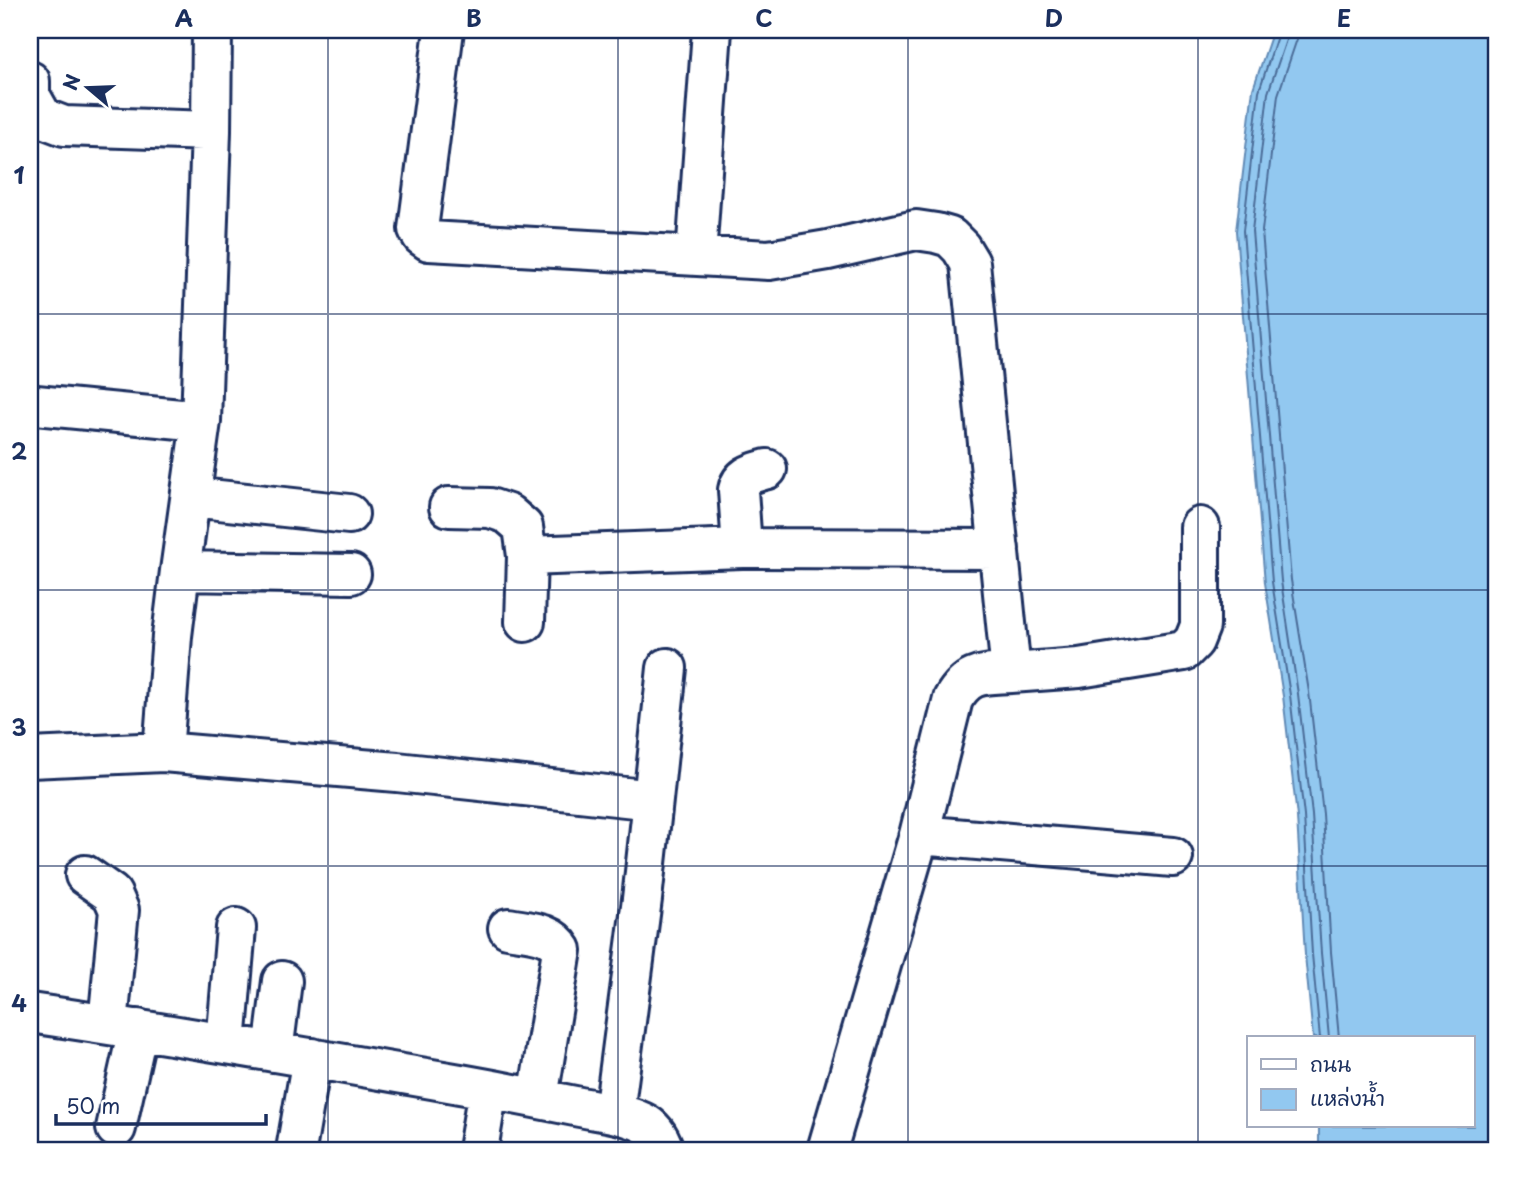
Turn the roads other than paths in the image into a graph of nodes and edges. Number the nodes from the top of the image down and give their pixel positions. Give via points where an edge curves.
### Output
1 (212, 30) edge
2 (444, 30) edge
3 (712, 30) edge
4 (30, 81) edge
5 (211, 131) junction
6 (696, 256) junction
7 (30, 403) edge
8 (201, 421) junction
9 (767, 469) dead end
10 (191, 497) junction
11 (449, 507) dead end
12 (349, 514) dead end
13 (1200, 527) dead end
14 (742, 548) junction
15 (999, 549) junction
16 (527, 556) junction
17 (180, 571) junction
18 (351, 574) dead end
19 (525, 622) dead end
20 (667, 668) dead end
21 (1011, 673) junction
22 (163, 752) junction
23 (30, 758) edge
24 (653, 800) junction
25 (919, 835) junction
26 (1173, 857) dead end
27 (85, 875) dead end
28 (236, 928) dead end
29 (508, 928) dead end
30 (282, 981) dead end
31 (30, 1013) edge
32 (123, 1027) junction
33 (226, 1044) junction
34 (273, 1052) junction
35 (312, 1058) junction
36 (488, 1089) junction
37 (538, 1098) junction
38 (614, 1113) junction
39 (116, 1128) dead end
40 (296, 1150) edge
41 (478, 1150) edge
42 (664, 1150) edge
43 (827, 1150) edge

1 - 5 street
2 - 6 street via 418,229 422,236
3 - 6 street
4 - 5 street via 30,95 43,118 64,126
5 - 8 street
6 - 15 street via 769,260 916,230 950,237 970,263
7 - 8 street
8 - 10 street
9 - 14 street via 740,481
10 - 12 street
10 - 17 street
11 - 16 street via 490,508 508,514 523,527
13 - 21 street via 1200,626 1184,651 1079,668
14 - 15 street
14 - 16 street
15 - 21 street
16 - 19 street
17 - 18 street
17 - 22 street
20 - 24 street
21 - 25 street via 970,678 953,699
22 - 23 street
22 - 24 street
24 - 38 street
25 - 26 street
25 - 43 street
27 - 32 street via 112,894 119,911
28 - 33 street
29 - 37 street via 545,935 562,950
30 - 34 street
31 - 32 street
32 - 33 street
32 - 39 street
33 - 34 street
34 - 35 street
35 - 36 street
35 - 40 street
36 - 37 street
36 - 41 street
37 - 38 street
38 - 42 street via 643,1122

